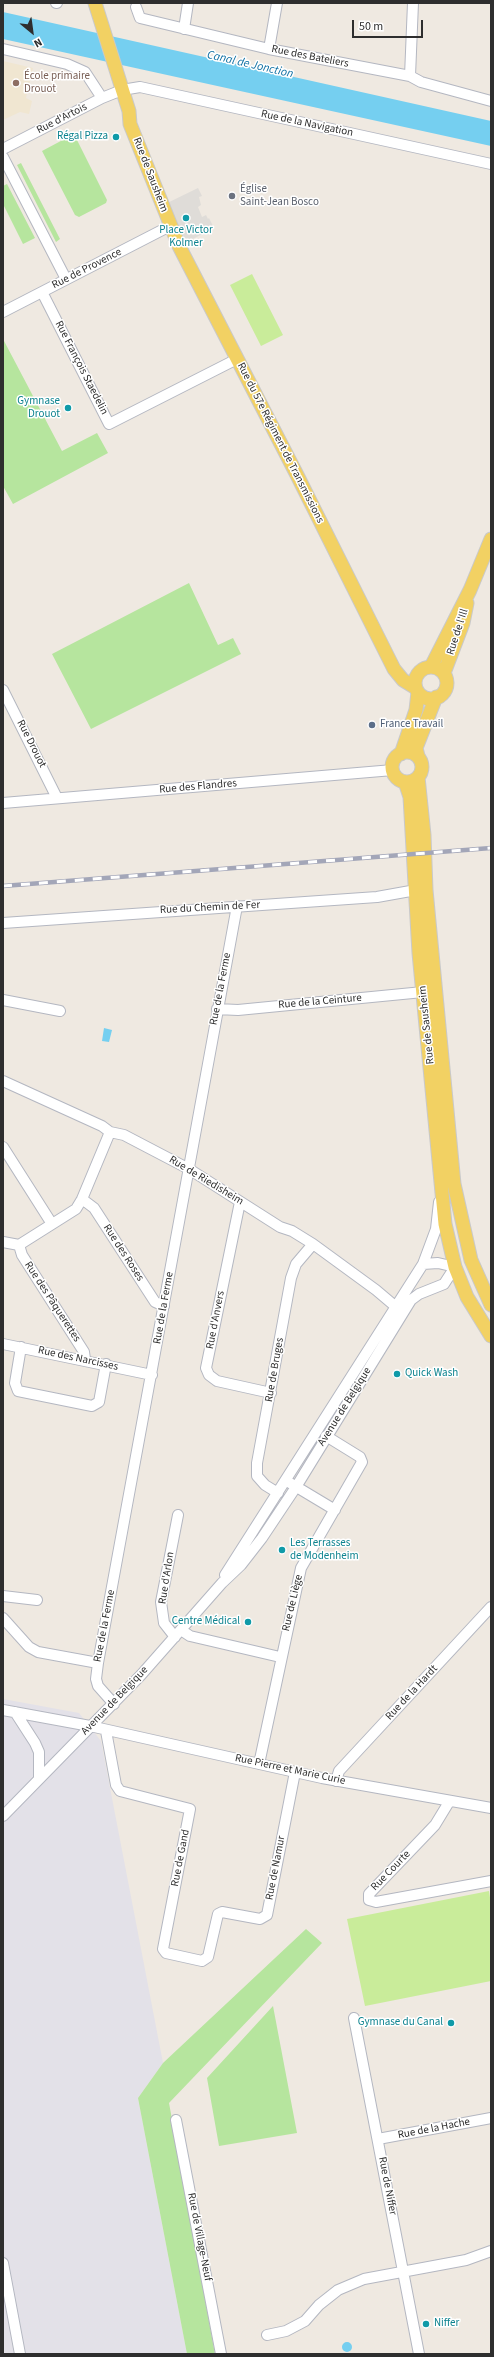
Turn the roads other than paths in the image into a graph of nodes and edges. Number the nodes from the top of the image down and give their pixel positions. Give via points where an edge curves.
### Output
1 (88, 3) edge
2 (95, 3) edge
3 (188, 3) edge
4 (277, 3) edge
5 (413, 3) edge
6 (136, 7) dead end
7 (97, 22) junction
8 (184, 29) junction
9 (3, 49) edge
10 (269, 49) junction
11 (410, 76) junction
12 (118, 92) junction
13 (102, 98) junction
14 (491, 101) edge
15 (3, 149) edge
16 (3, 157) edge
17 (491, 164) edge
18 (170, 226) junction
19 (66, 279) junction
20 (42, 292) junction
21 (3, 312) edge
22 (237, 359) junction
23 (491, 538) edge
24 (470, 590) junction
25 (390, 660) junction
26 (431, 667) junction
27 (444, 673) junction
28 (418, 674) junction
29 (3, 690) edge
30 (417, 690) junction
31 (436, 697) junction
32 (401, 754) junction
33 (418, 756) junction
34 (393, 770) junction
35 (418, 777) junction
36 (405, 782) junction
37 (57, 798) junction
38 (3, 803) edge
39 (421, 890) junction
40 (237, 906) junction
41 (3, 923) edge
42 (429, 992) junction
43 (3, 1000) edge
44 (217, 1009) junction
45 (60, 1011) dead end
46 (3, 1081) edge
47 (110, 1132) junction
48 (3, 1147) edge
49 (190, 1169) junction
50 (440, 1188) junction
51 (82, 1199) junction
52 (240, 1202) junction
53 (52, 1224) junction
54 (3, 1242) edge
55 (313, 1244) junction
56 (19, 1245) junction
57 (471, 1260) junction
58 (423, 1264) junction
59 (455, 1267) junction
60 (491, 1305) edge
61 (164, 1306) junction
62 (399, 1308) junction
63 (491, 1336) edge
64 (3, 1344) edge
65 (22, 1347) junction
66 (85, 1359) junction
67 (106, 1364) junction
68 (152, 1375) junction
69 (271, 1393) junction
70 (326, 1436) junction
71 (286, 1481) junction
72 (296, 1487) junction
73 (278, 1493) junction
74 (335, 1510) junction
75 (178, 1515) dead end
76 (222, 1583) junction
77 (3, 1596) edge
78 (37, 1600) dead end
79 (491, 1607) edge
80 (3, 1618) edge
81 (178, 1634) junction
82 (280, 1657) junction
83 (98, 1663) junction
84 (114, 1704) junction
85 (3, 1710) edge
86 (15, 1712) junction
87 (90, 1726) junction
88 (106, 1731) junction
89 (259, 1764) junction
90 (295, 1772) junction
91 (39, 1779) junction
92 (336, 1781) junction
93 (449, 1802) junction
94 (491, 1808) edge
95 (3, 1816) edge
96 (491, 1880) edge
97 (218, 1914) joint
98 (354, 2018) dead end
99 (491, 2118) edge
100 (176, 2120) dead end
101 (378, 2139) junction
102 (491, 2251) edge
103 (3, 2263) edge
104 (403, 2271) junction
105 (267, 2335) dead end
106 (20, 2354) edge
107 (221, 2354) edge
108 (419, 2354) edge

1 - 7 main road
2 - 7 main road
3 - 8 street
4 - 10 street
5 - 11 street
6 - 8 street, Rue des Bateliers via 140,18
7 - 12 main road
8 - 10 street, Rue des Bateliers
9 - 13 street via 67,64 86,72
10 - 11 street, Rue des Bateliers
11 - 14 street, Rue des Bateliers via 421,82
12 - 13 street, Rue d'Artois
12 - 17 street, Rue de la Navigation via 140,87
12 - 18 main road, Rue de Sausheim
13 - 15 street, Rue d'Artois
16 - 19 street
18 - 19 street, Rue de Provence
18 - 22 main road, Rue du 57e Régiment de Transmissions
19 - 20 street, Rue de Provence
20 - 21 street, Rue de Provence
20 - 22 street, Rue François Staedelin via 109,424
22 - 25 main road, Rue du 57e Régiment de Transmissions
23 - 24 main road, Rue de l'Ill
24 - 26 main road, Rue de l'Ill
24 - 27 main road, Rue de l'Ill via 463,623
25 - 28 main road
25 - 30 main road, Rue du 57e Régiment de Transmissions via 398,675
26 - 27 main road
26 - 28 main road
27 - 31 main road via 446,687
28 - 30 main road
29 - 37 street, Rue Drouot
30 - 31 main road via 426,698
30 - 32 main road via 416,710
31 - 33 main road via 416,748
32 - 33 main road via 410,752
32 - 34 main road via 394,761
33 - 35 main road via 422,765
34 - 36 main road via 397,778
34 - 37 street, Rue des Flandres
35 - 36 main road
35 - 39 main road, Rue de Sausheim via 424,835
36 - 39 main road, Rue de Sausheim via 410,797
37 - 38 street, Rue des Flandres
39 - 40 street, Rue du Chemin de Fer via 377,897
39 - 42 main road, Rue de Sausheim
40 - 41 street, Rue du Chemin de Fer
40 - 44 street, Rue de la Ferme
42 - 44 street, Rue de la Ceinture via 238,1010
42 - 50 main road, Rue de Sausheim
42 - 57 main road, Rue de Sausheim via 454,1184
43 - 45 street
44 - 49 street, Rue de la Ferme
46 - 47 street, Rue de Riedisheim
47 - 49 street, Rue de Riedisheim via 124,1135
47 - 51 street
48 - 53 street
49 - 52 street, Rue de Riedisheim
49 - 61 street, Rue de la Ferme
50 - 58 street, Avenue de Belgique via 436,1229
50 - 59 main road, Rue de Sausheim
51 - 53 street via 76,1209
51 - 61 street, Rue des Roses via 94,1208 155,1302
52 - 55 street, Rue de Riedisheim
52 - 69 street, Rue d'Anvers via 206,1368 209,1375 217,1381
53 - 56 street
54 - 56 street
55 - 62 street, Rue de Riedisheim
55 - 69 street, Rue de Bruges via 296,1264 291,1278
56 - 66 street, Rue des Pâquerettes via 22,1255 84,1352
57 - 59 street
57 - 60 main road, Rue de Sausheim
58 - 59 street via 438,1263
58 - 62 street, Avenue de Belgique
59 - 62 street, Avenue de Belgique via 444,1284 419,1294
59 - 63 main road, Rue de Sausheim via 467,1297
61 - 68 street, Rue de la Ferme
62 - 70 street, Avenue de Belgique
62 - 71 street, Avenue de Belgique
64 - 65 street, Rue des Narcisses
65 - 66 street, Rue des Narcisses
65 - 67 street via 15,1383 18,1391 84,1405 92,1406 99,1402
66 - 67 street, Rue des Narcisses
67 - 68 street, Rue des Narcisses
68 - 83 street, Rue de la Ferme
69 - 73 street, Rue de Bruges via 257,1463 257,1476
70 - 72 street, Avenue de Belgique
70 - 74 street, Rue de Liège via 360,1458 362,1462
71 - 72 street
71 - 73 street, Avenue de Belgique
72 - 74 street
72 - 76 street, Avenue de Belgique via 262,1538 241,1565
73 - 76 street, Avenue de Belgique via 225,1574
74 - 82 street, Rue de Liège via 301,1568
75 - 81 street, Rue d'Arlon via 162,1602 164,1623
76 - 81 street, Avenue de Belgique
77 - 78 street
79 - 92 street, Rue de la Hardt via 339,1771
80 - 83 street via 29,1647 38,1652
81 - 82 street
81 - 84 street, Avenue de Belgique
82 - 89 street, Rue de Liège
83 - 84 street, Rue de la Ferme via 98,1686
84 - 87 street, Avenue de Belgique
85 - 86 street, Rue Pierre et Marie Curie
86 - 87 street, Rue Pierre et Marie Curie
86 - 91 street via 37,1748
87 - 88 street, Rue Pierre et Marie Curie
87 - 91 street, Avenue de Belgique
88 - 89 street, Rue Pierre et Marie Curie
88 - 97 street, Rue de Gand via 116,1785 120,1791 190,1809 163,1949 166,1953 202,1961 208,1957
89 - 90 street, Rue Pierre et Marie Curie
90 - 92 street, Rue Pierre et Marie Curie
90 - 97 street, Rue de Namur via 267,1915 260,1919 222,1912
91 - 95 street, Avenue de Belgique
92 - 93 street, Rue Pierre et Marie Curie
93 - 94 street, Rue Pierre et Marie Curie
93 - 96 street, Rue Courte via 435,1825 369,1894 369,1900 376,1902
98 - 101 street, Rue de Niffer
99 - 101 street, Rue de la Hache
100 - 107 street, Rue de Village-Neuf
101 - 104 street, Rue de Niffer
102 - 104 street via 466,2260
103 - 106 street
104 - 105 street via 364,2279 338,2290 319,2305 305,2321 286,2331
104 - 108 street, Rue de Niffer

